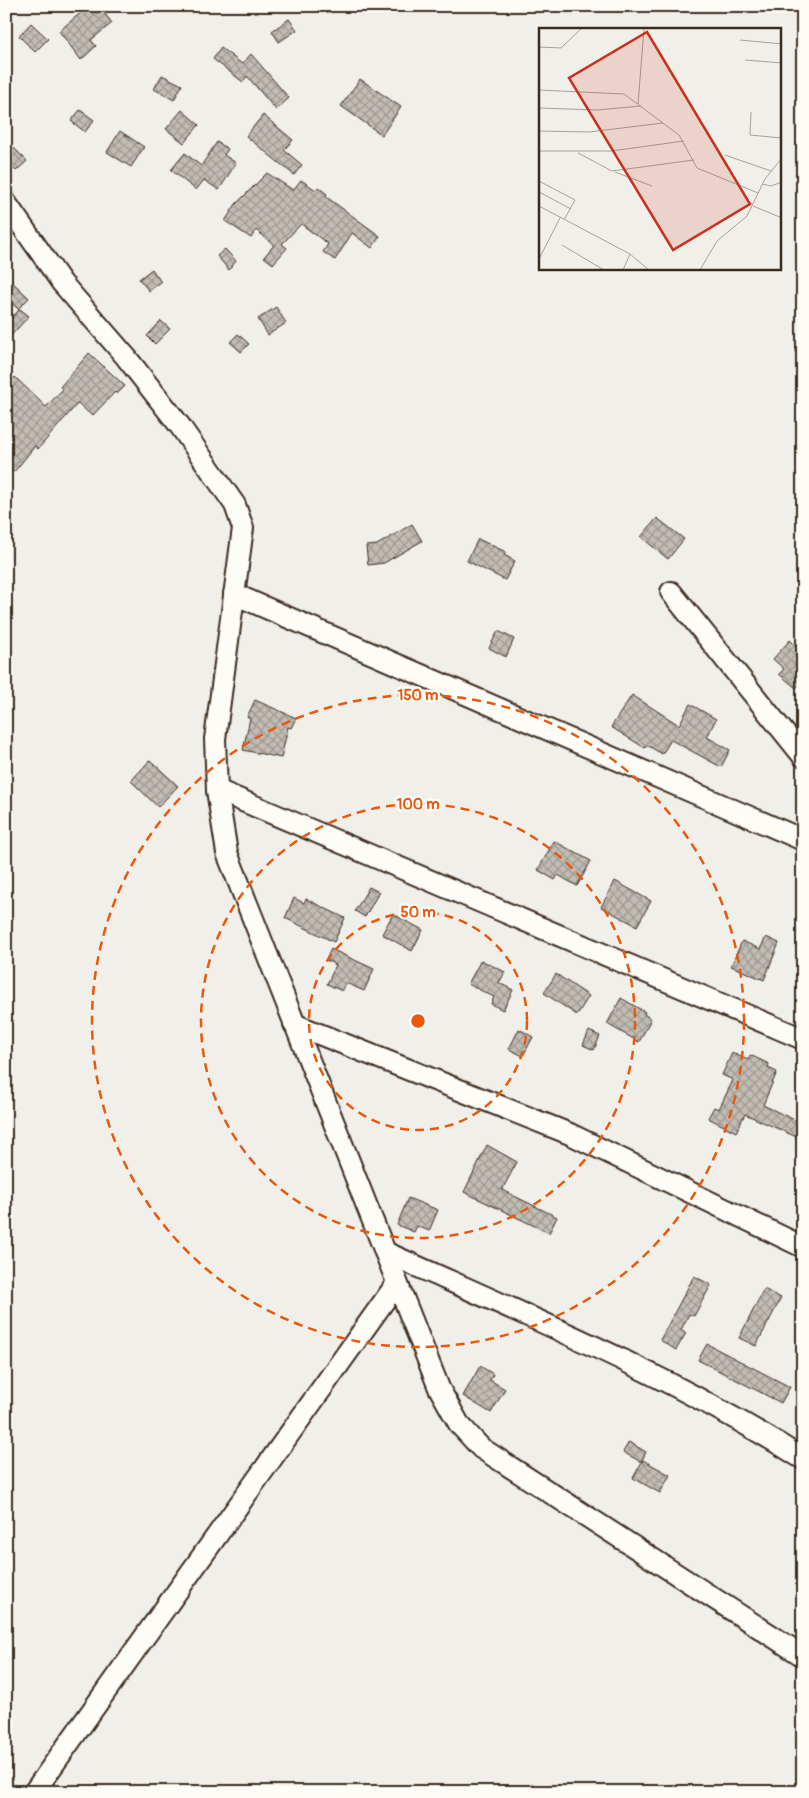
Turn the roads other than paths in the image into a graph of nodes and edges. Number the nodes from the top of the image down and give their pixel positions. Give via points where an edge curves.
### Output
1 (6, 203) edge
2 (671, 592) dead end
3 (234, 594) junction
4 (803, 756) edge
5 (217, 790) junction
6 (803, 840) edge
7 (294, 1024) junction
8 (803, 1039) edge
9 (803, 1247) edge
10 (385, 1252) junction
11 (397, 1283) junction
12 (803, 1459) edge
13 (803, 1656) edge
14 (34, 1792) edge

1 - 3 street via 62,283 180,426 235,505 243,528
2 - 4 street
3 - 5 street via 216,739
3 - 6 street
5 - 7 street via 227,853
5 - 8 street
7 - 9 street via 570,1134
7 - 10 street
10 - 11 street
10 - 12 street via 625,1360 744,1421
11 - 13 street via 439,1388 459,1424 481,1448
11 - 14 street

